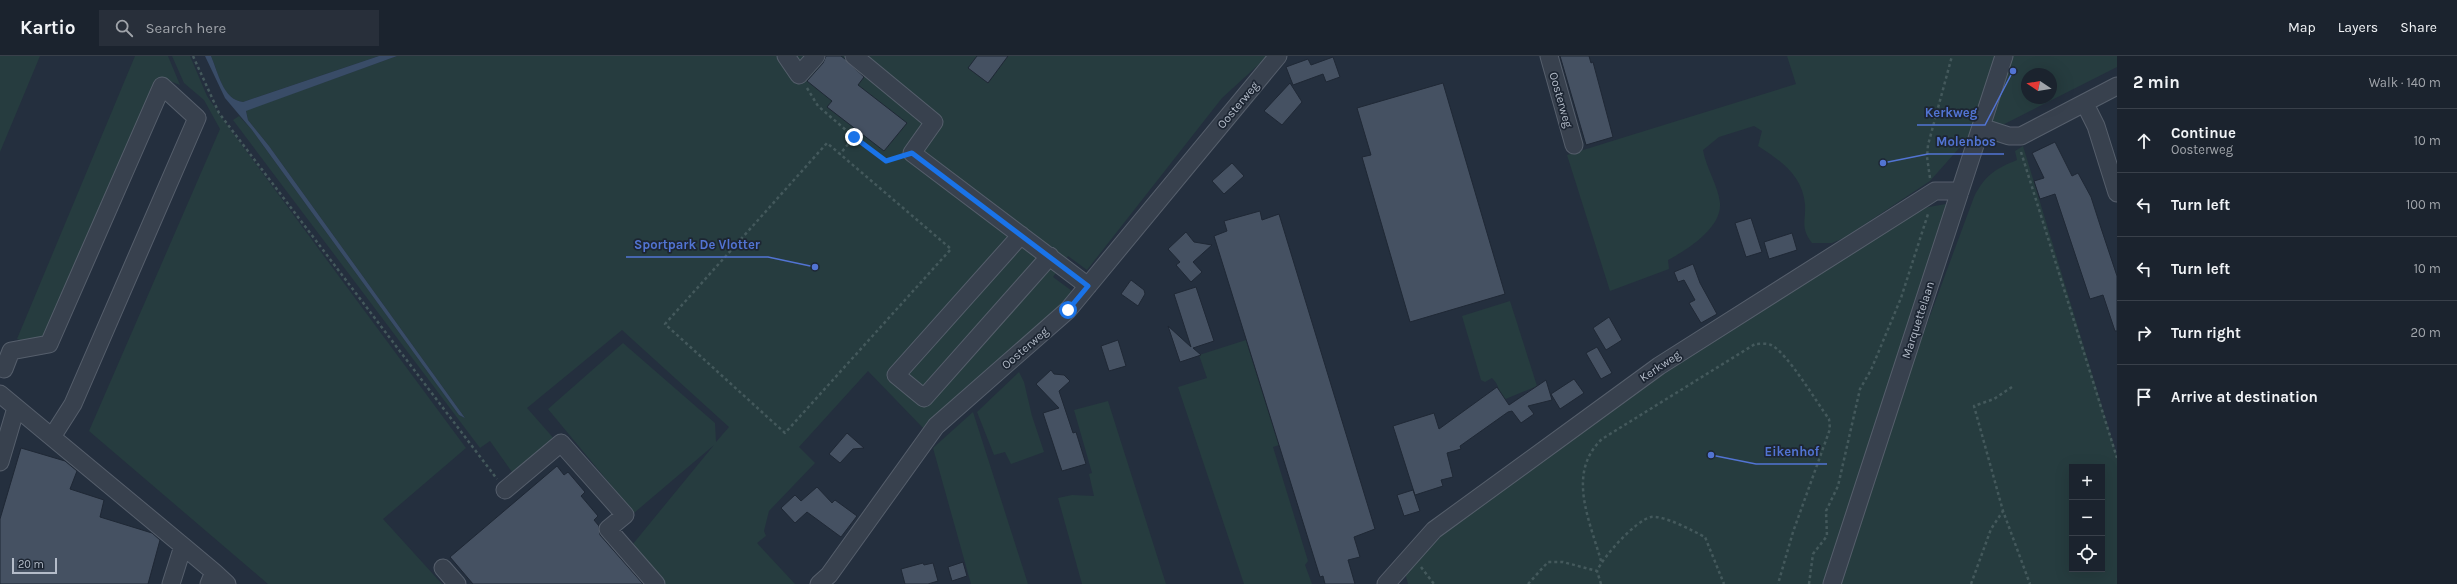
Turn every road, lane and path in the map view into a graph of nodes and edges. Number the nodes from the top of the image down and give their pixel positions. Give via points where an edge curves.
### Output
1 (194, 56) edge
2 (786, 56) edge
3 (816, 56) edge
4 (854, 56) edge
5 (1278, 56) edge
6 (1549, 56) edge
7 (1952, 56) edge
8 (2004, 56) edge
9 (799, 75) junction
10 (2117, 86) edge
11 (2085, 104) junction
12 (1981, 127) junction
13 (2021, 136) junction
14 (854, 137) junction
15 (1574, 145) dead end
16 (912, 153) junction
17 (840, 154) junction
18 (1935, 191) junction
19 (1960, 191) junction
20 (2117, 194) edge
21 (1021, 235) junction
22 (1050, 256) junction
23 (1088, 286) junction
24 (1, 372) edge
25 (2012, 387) dead end
26 (0, 394) edge
27 (16, 408) junction
28 (52, 437) junction
29 (2117, 458) edge
30 (0, 462) edge
31 (505, 490) joint
32 (2003, 511) junction
33 (182, 546) junction
34 (1413, 554) junction
35 (1601, 560) junction
36 (443, 568) dead end
37 (1597, 570) junction
38 (212, 578) edge
39 (171, 584) edge
40 (227, 584) edge
41 (457, 584) edge
42 (656, 584) edge
43 (819, 584) edge
44 (1386, 584) edge
45 (1434, 584) edge
46 (1528, 584) edge
47 (1601, 584) edge
48 (1724, 584) edge
49 (1778, 584) edge
50 (1809, 584) edge
51 (1832, 584) edge
52 (1971, 584) edge
53 (2030, 584) edge

1 - 31 path via 219,113
2 - 9 street
3 - 9 street
4 - 16 street via 934,122
5 - 23 street, Oosterweg
6 - 15 street, Oosterweg
7 - 18 path via 1927,157 1930,180
8 - 12 street, Marquettelaan
9 - 14 path via 818,106
10 - 11 street
11 - 13 street
11 - 20 street via 2096,126
12 - 13 street via 2009,136
12 - 19 street, Marquettelaan
13 - 29 path via 2021,155
14 - 16 path via 886,161
14 - 17 path
16 - 21 street
17 - 17 path via 951,249 785,433 665,324 826,143
18 - 19 street
18 - 34 street, Kerkweg via 1659,366 1434,530
18 - 50 path via 1935,198 1920,235 1901,298 1860,389 1838,486 1826,510 1827,536 1813,554
19 - 51 street, Marquettelaan
21 - 22 street
21 - 22 street via 896,375 924,398
22 - 23 street
23 - 43 street, Oosterweg via 1068,310 936,426 829,575
24 - 28 street via 11,351 49,344 162,86 197,118 73,404
25 - 32 path via 1994,399 1974,406
26 - 27 street
27 - 28 street
27 - 30 street
28 - 33 street
31 - 42 street via 561,443 625,515 608,530
32 - 52 path via 1992,529
32 - 53 path
33 - 38 street
33 - 39 street
34 - 44 street, Kerkweg
34 - 45 path
35 - 37 path
35 - 48 path via 1650,517 1666,520 1705,537
35 - 49 path via 1582,499 1586,462 1594,446 1755,344 1770,344 1780,351 1829,419 1830,429 1793,532
36 - 41 street
37 - 46 path via 1563,562 1548,562
37 - 47 path
38 - 40 street

